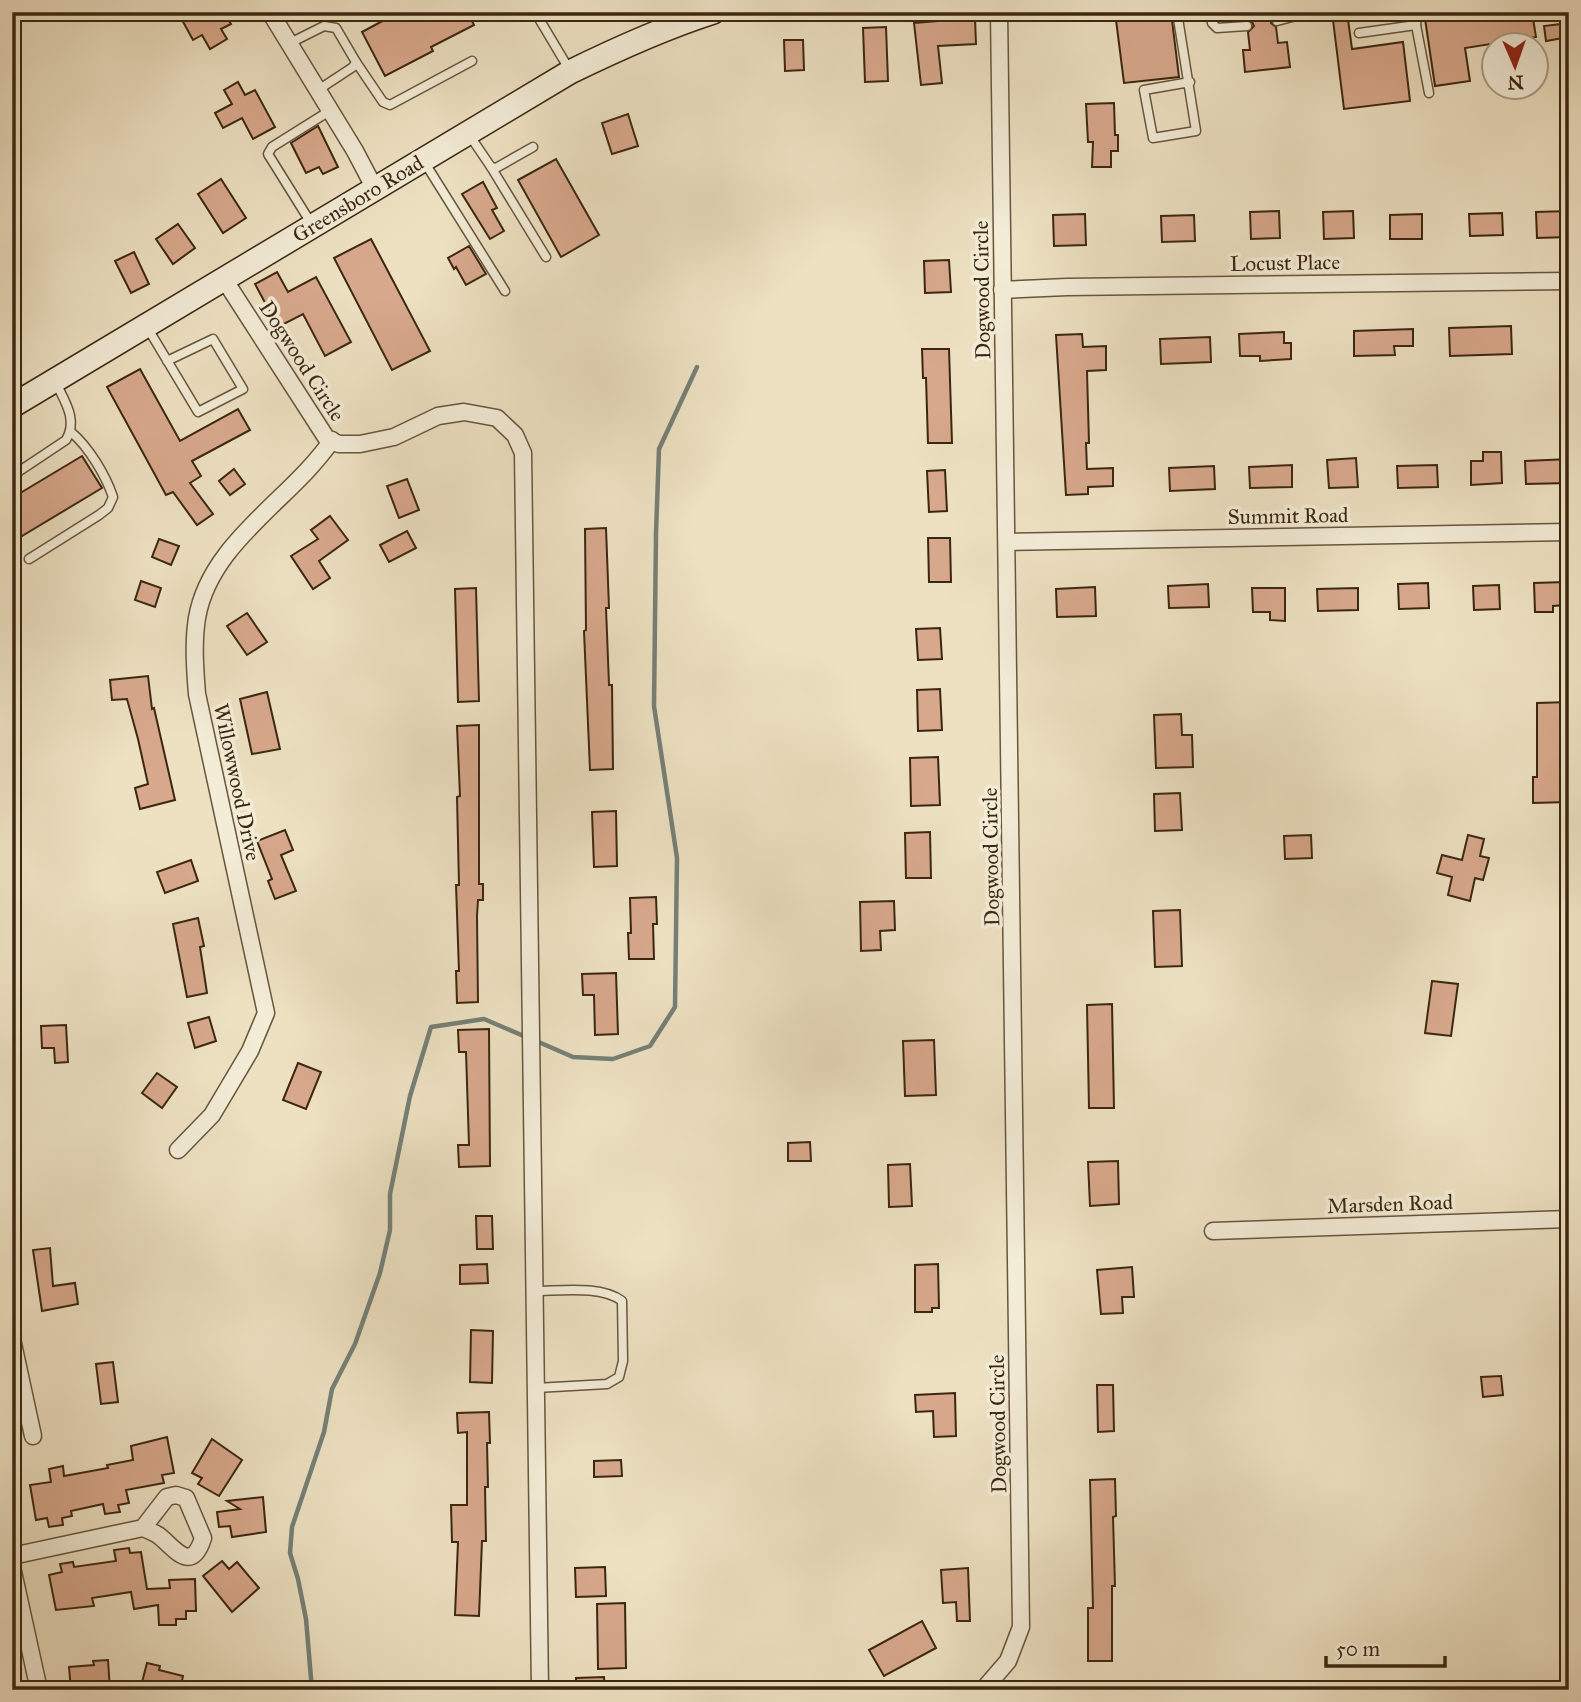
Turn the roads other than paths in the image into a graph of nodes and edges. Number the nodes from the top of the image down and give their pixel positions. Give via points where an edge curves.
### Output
1 (270, 12) edge
2 (535, 12) edge
3 (713, 12) edge
4 (999, 12) edge
5 (1177, 12) edge
6 (1210, 12) edge
7 (1303, 12) edge
8 (1417, 12) edge
9 (1277, 21) dead end
10 (1416, 25) junction
11 (1248, 26) dead end
12 (1359, 33) dead end
13 (289, 43) junction
14 (472, 61) dead end
15 (356, 62) junction
16 (570, 72) junction
17 (1190, 82) junction
18 (318, 90) junction
19 (1429, 93) dead end
20 (331, 110) junction
21 (468, 133) junction
22 (533, 147) dead end
23 (423, 160) junction
24 (491, 167) junction
25 (375, 189) junction
26 (313, 226) junction
27 (546, 257) dead end
28 (224, 279) junction
29 (1569, 281) edge
30 (1002, 290) junction
31 (505, 291) dead end
32 (146, 326) junction
33 (167, 361) junction
34 (55, 380) junction
35 (12, 406) edge
36 (71, 432) junction
37 (332, 440) junction
38 (12, 476) edge
39 (1569, 532) edge
40 (1008, 542) junction
41 (29, 559) dead end
42 (178, 1150) dead end
43 (1569, 1219) edge
44 (1213, 1231) dead end
45 (534, 1291) junction
46 (12, 1339) edge
47 (536, 1388) junction
48 (33, 1436) dead end
49 (143, 1528) dead end
50 (12, 1556) edge
51 (12, 1567) edge
52 (39, 1690) edge
53 (540, 1690) edge
54 (983, 1690) edge

1 - 13 street
2 - 16 lane
3 - 16 main road, Greensboro Road
4 - 30 street, Dogwood Circle
5 - 17 lane
6 - 11 lane via 1217,28
7 - 9 lane
8 - 10 lane
10 - 12 lane
10 - 19 lane
13 - 15 lane via 324,26 336,27
13 - 18 street
14 - 15 lane via 390,105 383,102
15 - 18 lane
16 - 21 main road, Greensboro Road
17 - 17 lane via 1144,90 1153,138 1196,131
18 - 20 street
20 - 25 street
20 - 26 lane via 268,154
21 - 23 main road, Greensboro Road
21 - 24 lane
22 - 24 lane
23 - 25 main road, Greensboro Road
23 - 31 lane
24 - 27 lane
25 - 26 main road, Greensboro Road
26 - 28 main road, Greensboro Road
28 - 32 main road, Greensboro Road
28 - 37 street, Dogwood Circle via 327,439
29 - 30 street, Locust Place
30 - 40 street, Dogwood Circle
32 - 33 lane
32 - 34 main road, Greensboro Road
33 - 33 lane via 198,412 243,389 213,339
34 - 35 main road, Greensboro Road
34 - 36 lane via 70,412
36 - 38 lane
36 - 41 lane via 104,476 113,498 108,508
37 - 42 street, Willowwood Drive via 316,464 228,552 207,584 197,617 197,694 267,1013 212,1115
37 - 45 street, Dogwood Circle via 360,444 394,437 438,416 464,412 497,418 515,435 523,453
39 - 40 street, Summit Road
40 - 54 street, Dogwood Circle via 1021,1627 1008,1661
43 - 44 street, Marsden Road
45 - 47 street, Dogwood Circle
45 - 47 lane via 613,1294 622,1301 623,1349 619,1377 607,1384
46 - 48 street
47 - 53 street, Dogwood Circle
49 - 50 street
51 - 52 street

